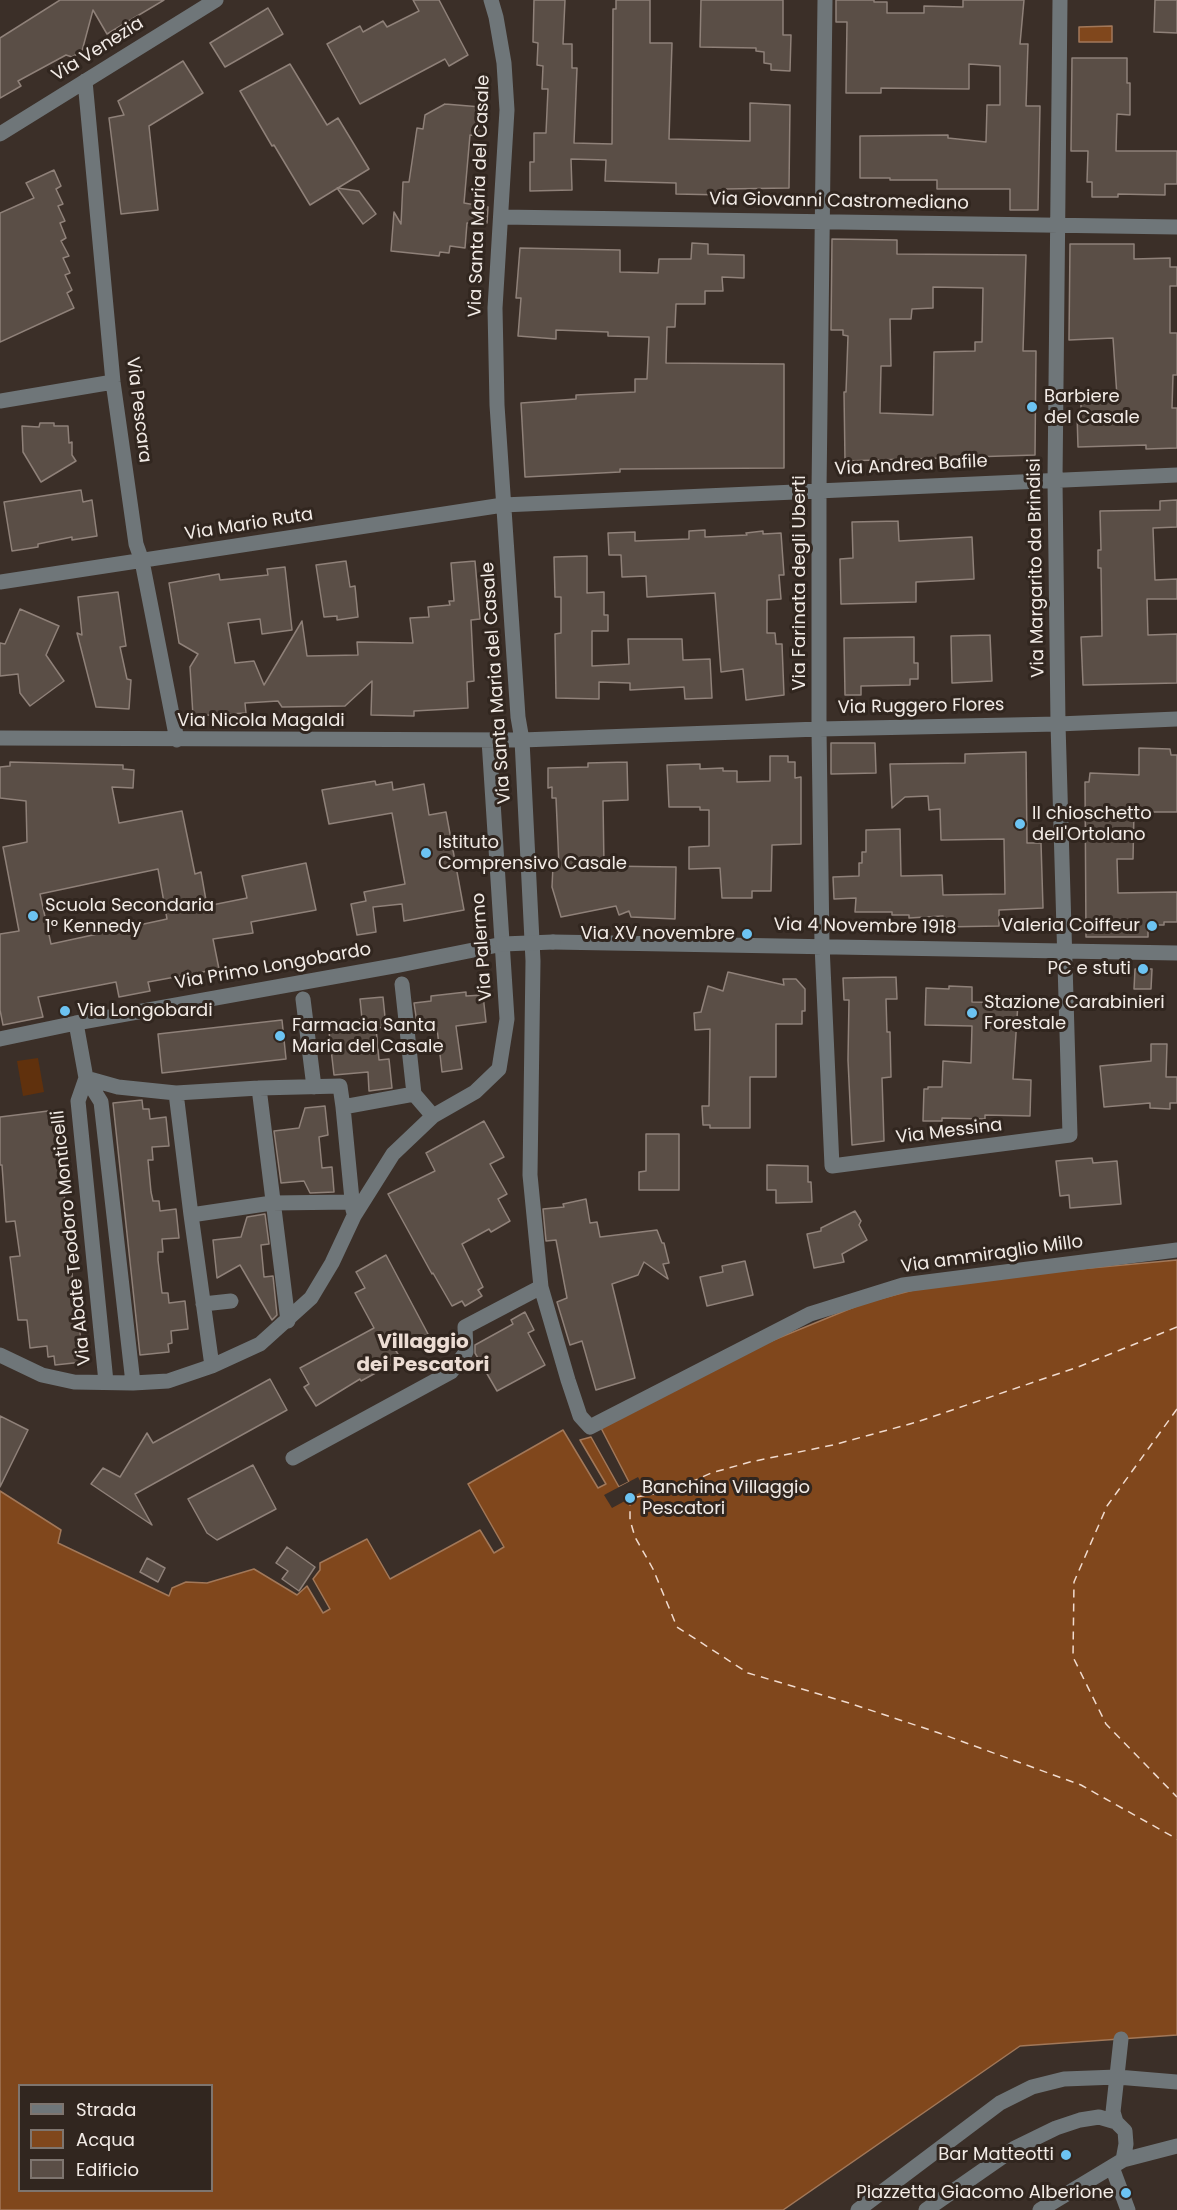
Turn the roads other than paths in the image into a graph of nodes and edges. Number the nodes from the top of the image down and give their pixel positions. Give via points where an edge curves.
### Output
1 (216, 0) edge
2 (491, 0) edge
3 (825, 0) edge
4 (1060, 0) edge
5 (85, 81) junction
6 (0, 134) edge
7 (501, 217) junction
8 (823, 220) junction
9 (1056, 225) junction
10 (1177, 227) edge
11 (113, 382) junction
12 (0, 401) edge
13 (1177, 476) edge
14 (1055, 480) junction
15 (819, 490) junction
16 (503, 505) junction
17 (142, 561) junction
18 (0, 582) edge
19 (1177, 719) edge
20 (1058, 724) junction
21 (819, 729) junction
22 (0, 738) edge
23 (177, 740) junction
24 (489, 740) junction
25 (522, 740) junction
26 (553, 942) joint
27 (503, 944) junction
28 (822, 945) junction
29 (1066, 952) junction
30 (1177, 953) edge
31 (402, 984) dead end
32 (303, 999) dead end
33 (76, 1023) junction
34 (0, 1039) edge
35 (86, 1078) junction
36 (314, 1087) junction
37 (259, 1088) junction
38 (176, 1093) junction
39 (414, 1094) junction
40 (343, 1107) junction
41 (433, 1116) junction
42 (1070, 1136) joint
43 (272, 1203) junction
44 (353, 1209) junction
45 (191, 1215) junction
46 (1177, 1250) edge
47 (541, 1287) junction
48 (231, 1301) dead end
49 (203, 1304) junction
50 (288, 1321) junction
51 (0, 1355) edge
52 (212, 1366) junction
53 (106, 1382) junction
54 (133, 1383) junction
55 (590, 1427) joint
56 (293, 1458) dead end
57 (1121, 2039) dead end
58 (1117, 2077) junction
59 (1177, 2082) edge
60 (1116, 2122) junction
61 (1177, 2146) edge
62 (1118, 2164) junction
63 (858, 2210) edge
64 (926, 2210) edge
65 (1040, 2210) edge
66 (1128, 2210) edge

1 - 5 street, Via Venezia
2 - 7 street, Via Santa Maria del Casale via 504,63 507,110
3 - 8 street
4 - 9 street, Via Margarito da Brindisi
5 - 6 street, Via Venezia
5 - 11 street, Via Pescara
7 - 8 street, Via Giovanni Castromediano
7 - 16 street, Via Santa Maria del Casale via 495,308
8 - 9 street, Via Giovanni Castromediano
8 - 15 street, Via Farinata degli Uberti
9 - 10 street, Via Giovanni Castromediano
9 - 14 street, Via Margarito da Brindisi
11 - 12 street
11 - 17 street, Via Pescara via 136,544
13 - 14 street, Via Andrea Bafile
14 - 15 street, Via Andrea Bafile
14 - 20 street, Via Margarito da Brindisi
15 - 16 street, Via Andrea Bafile
15 - 21 street, Via Farinata degli Uberti
16 - 17 street, Via Mario Ruta
16 - 25 street, Via Santa Maria del Casale
17 - 18 street, Via Mario Ruta
17 - 23 street, Via Pescara
19 - 20 street, Via Ruggero Flores
20 - 21 street, Via Ruggero Flores
20 - 29 street, Via Margarito da Brindisi
21 - 25 street, Via Ruggero Flores
21 - 28 street, Via Farinata degli Uberti
22 - 23 street, Via Nicola Magaldi
23 - 24 street, Via Nicola Magaldi
24 - 25 street, Via Nicola Magaldi
24 - 27 street, Via Palermo
25 - 47 street, Via Santa Maria del Casale via 533,961 530,1175
26 - 27 street, Via Primo Longobardo, bridge
26 - 28 street, Via 4 Novembre 1918
27 - 33 street, Via Primo Longobardo
27 - 41 street, Via Palermo via 507,1019 499,1069 475,1092
28 - 29 street, Via 4 Novembre 1918
28 - 42 street, Via Messina via 832,1166
29 - 30 street, Via 4 Novembre 1918
29 - 42 street, Via Margarito da Brindisi
31 - 39 street
32 - 36 street
33 - 34 street, Via Primo Longobardo
33 - 35 street
35 - 38 street via 118,1087
35 - 53 street, Via Abate Teodoro Monticelli via 78,1101
35 - 54 street via 101,1102
36 - 37 street
36 - 40 street via 340,1086
37 - 38 street
37 - 43 street
38 - 45 street
39 - 40 street
39 - 41 street
40 - 44 street
41 - 44 street, Via Palermo via 393,1155
43 - 44 street
43 - 45 street
43 - 50 street
44 - 50 street, Via Palermo via 332,1263 311,1298
45 - 49 street
46 - 55 street, Via ammiraglio Millo via 903,1285 810,1314
47 - 55 street, Via Santa Maria del Casale via 580,1416
47 - 56 street via 465,1327 466,1352 451,1372
48 - 49 street
49 - 52 street
50 - 52 street, Via Palermo via 260,1344
51 - 53 street, Via Palermo via 42,1375 74,1382
52 - 54 street, Via Palermo via 168,1381
53 - 54 street, Via Palermo
57 - 58 street
58 - 59 street
58 - 60 street via 1113,2112
58 - 63 street via 1064,2079 1032,2087 1000,2103
60 - 62 street via 1125,2131 1126,2144
60 - 64 street via 1099,2118 1056,2128 1015,2148
61 - 62 street
62 - 65 street
62 - 66 street

